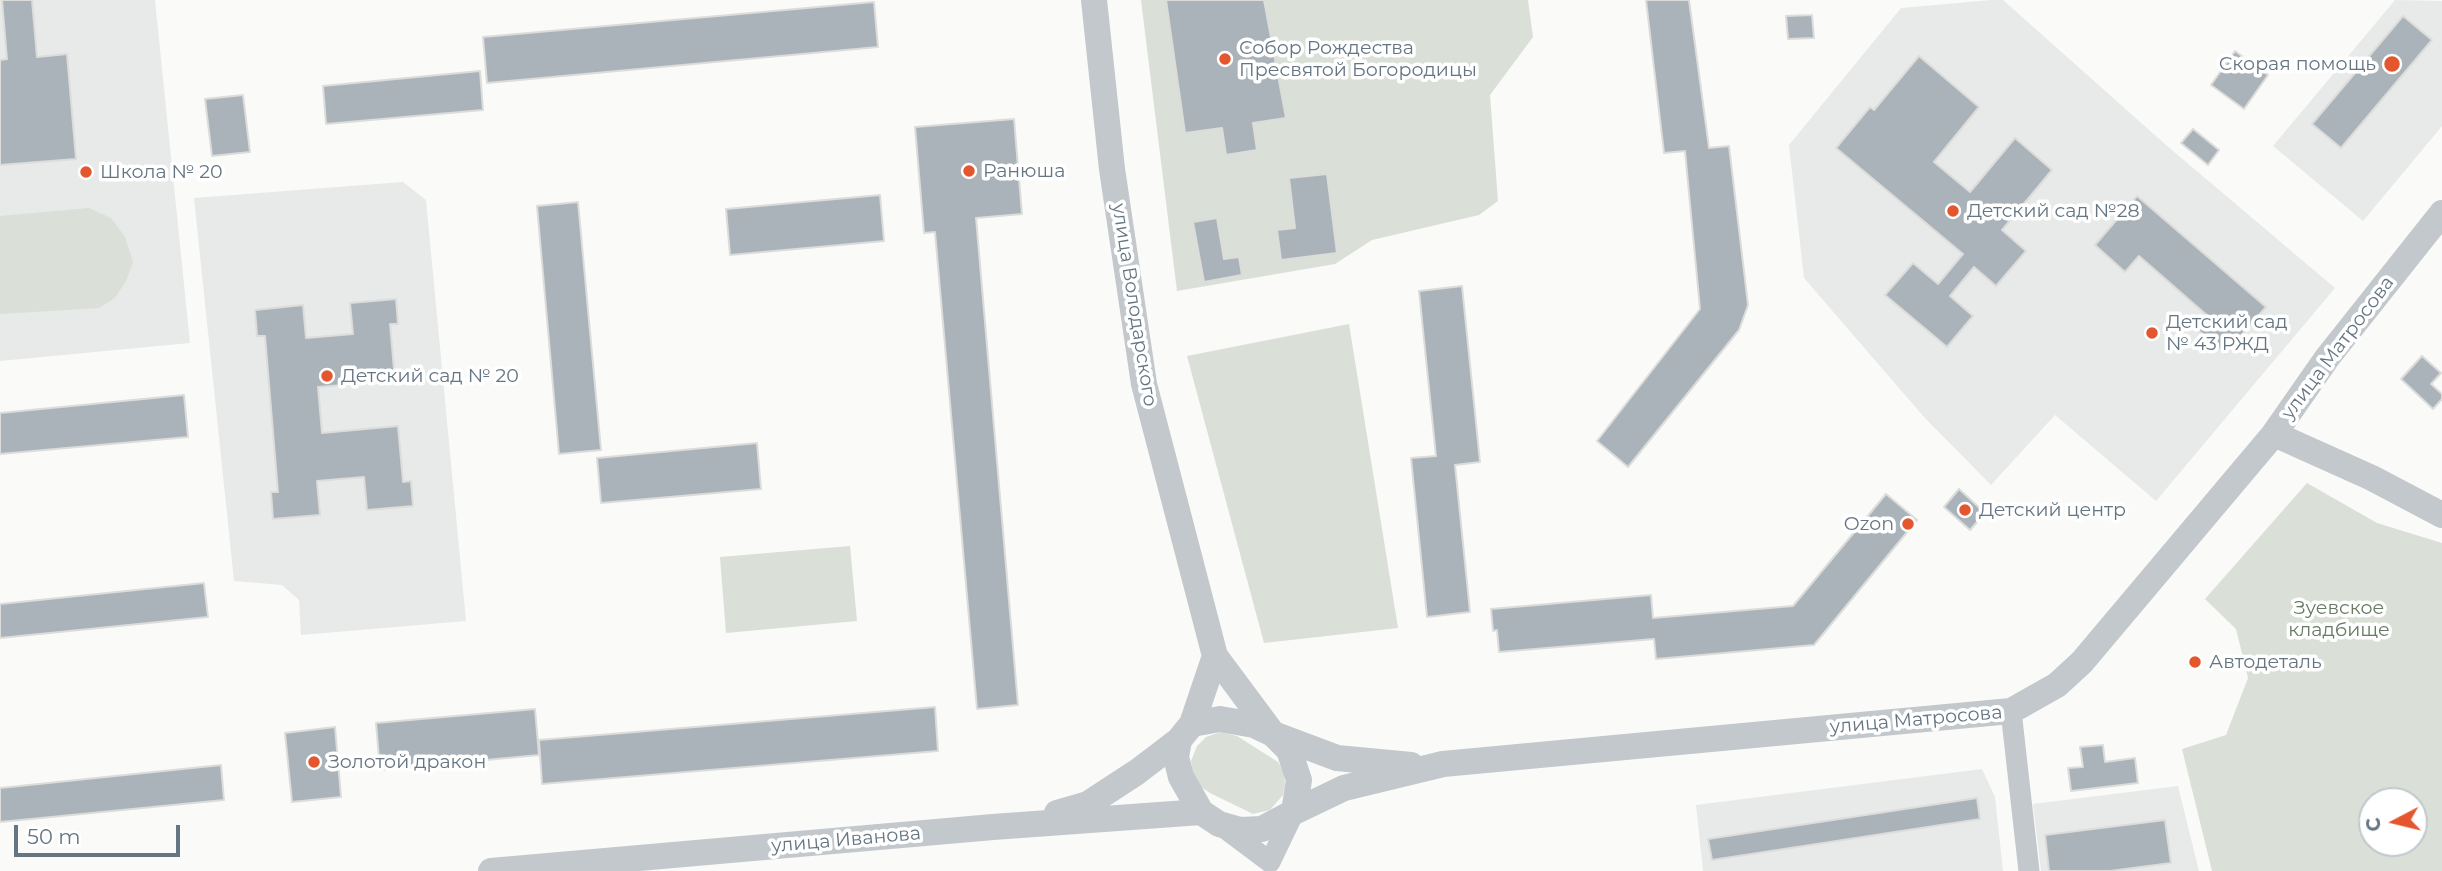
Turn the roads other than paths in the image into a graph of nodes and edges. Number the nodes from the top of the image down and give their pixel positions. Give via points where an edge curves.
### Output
1 (1094, 0) edge
2 (2442, 213) edge
3 (2274, 434) junction
4 (2442, 515) edge
5 (1215, 656) junction
6 (2011, 711) junction
7 (1186, 732) junction
8 (1273, 734) junction
9 (1431, 767) junction
10 (1294, 812) junction
11 (1210, 818) junction
12 (1012, 826) junction
13 (1272, 867) edge
14 (491, 871) edge
15 (2029, 871) edge

1 - 5 street, улица Володарского via 1112,169 1144,384
2 - 3 street, улица Матросова via 2326,358
3 - 4 street
3 - 6 street, улица Матросова via 2082,662 2056,685
5 - 7 street
5 - 8 street
6 - 9 street, улица Матросова
6 - 15 street
7 - 8 street via 1220,719
7 - 11 street via 1176,757 1181,777
7 - 12 street via 1088,804
8 - 9 street via 1336,758
8 - 10 street via 1289,750 1299,780
9 - 10 street, улица Матросова via 1344,788
10 - 11 street via 1262,829 1240,830
10 - 13 street
11 - 12 street, улица Иванова
11 - 13 street
12 - 14 street, улица Иванова

